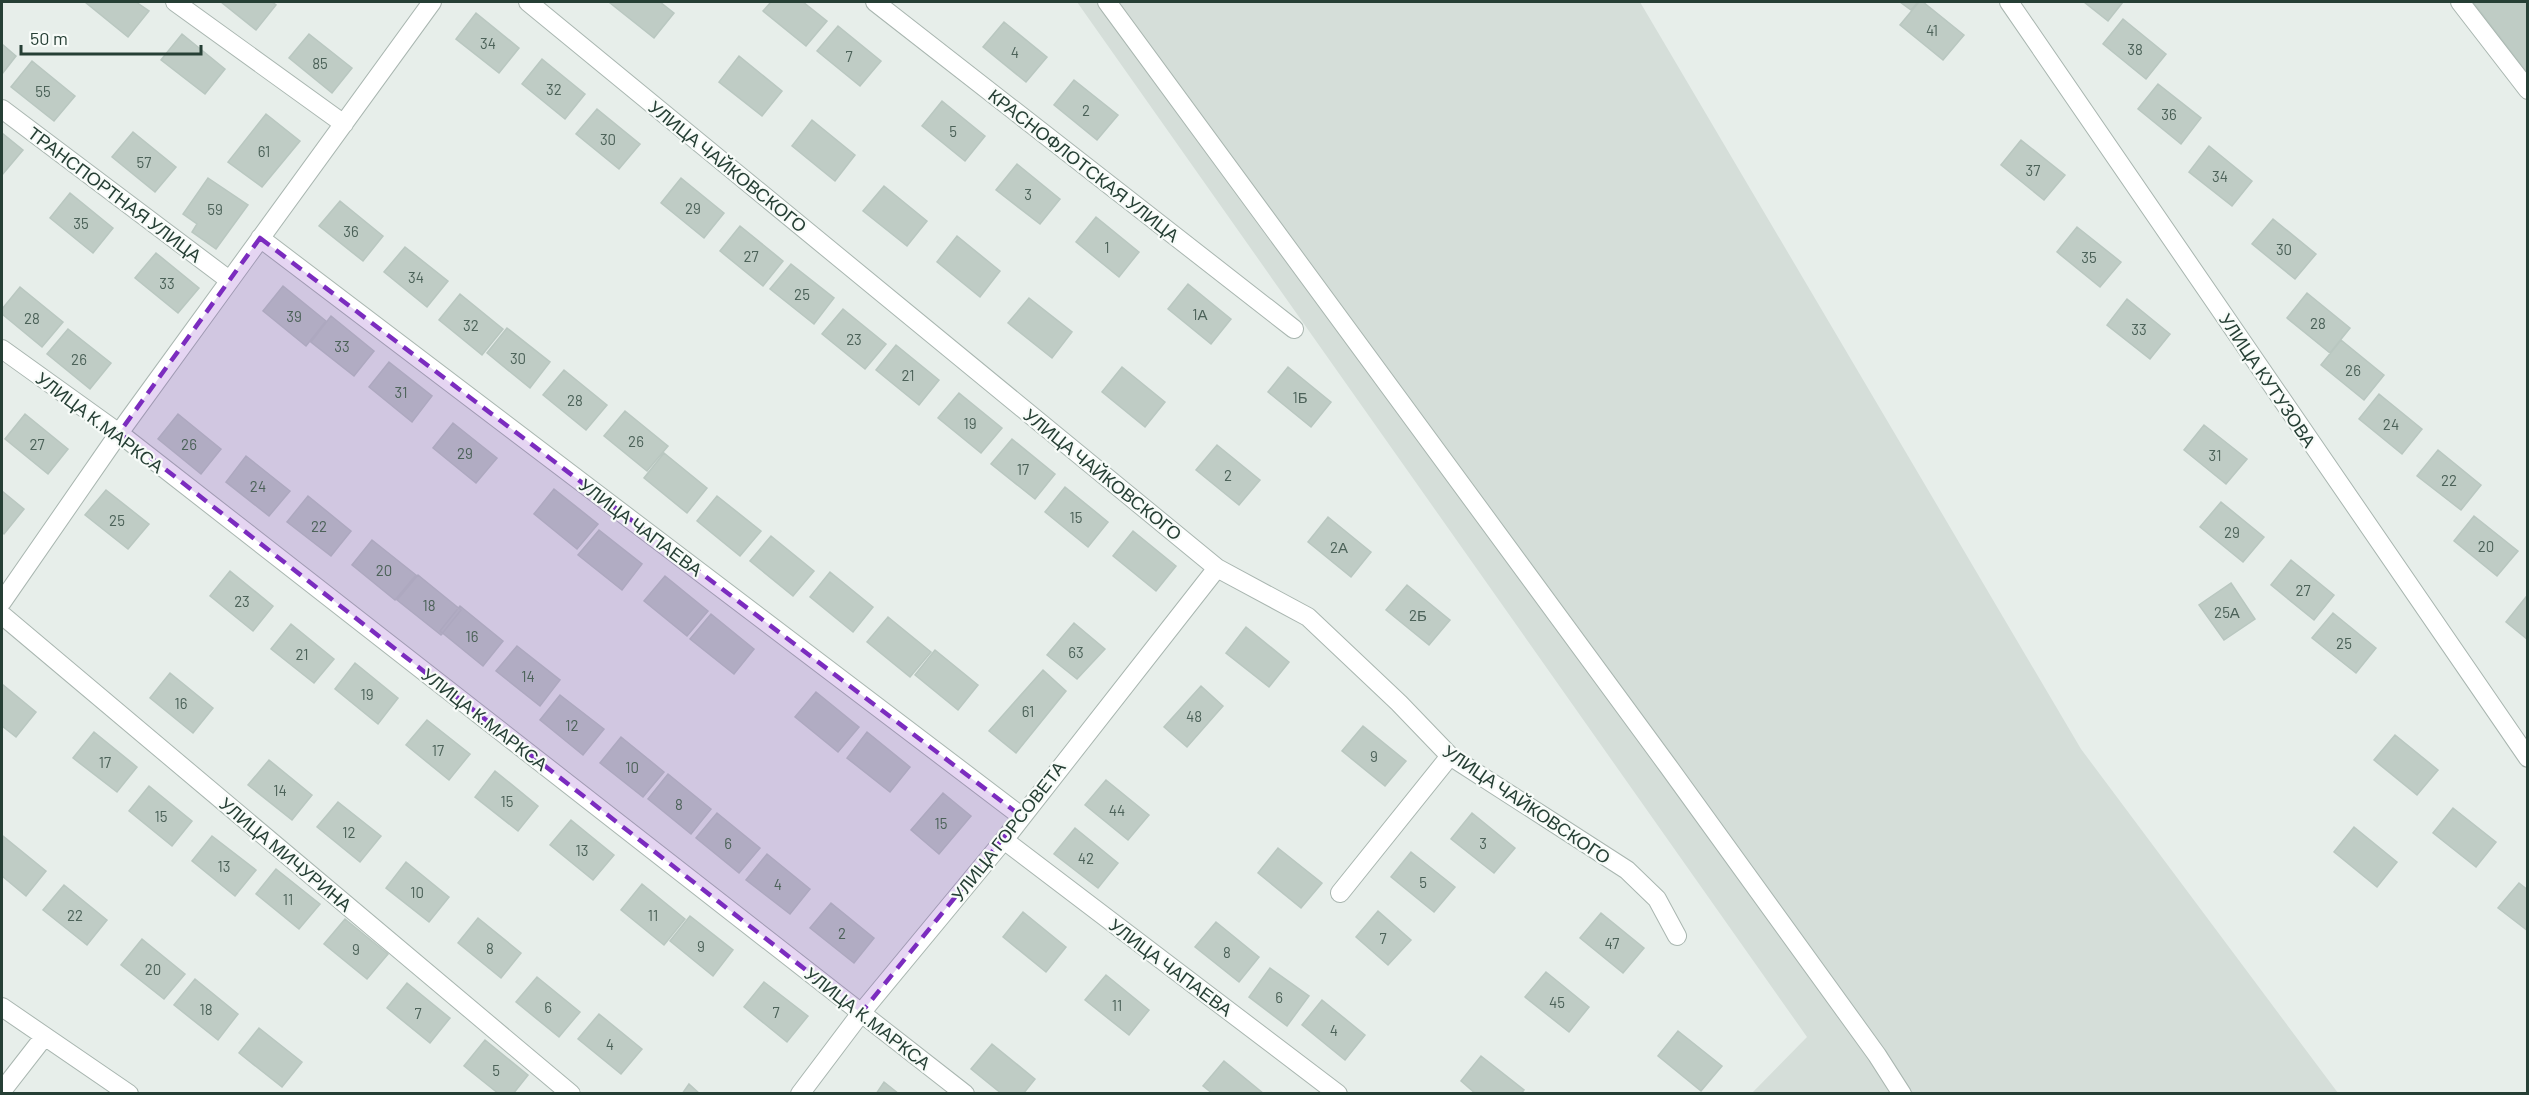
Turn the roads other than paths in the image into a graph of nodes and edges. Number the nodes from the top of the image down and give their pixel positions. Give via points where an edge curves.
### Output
1 (175, 2) edge
2 (432, 2) edge
3 (528, 2) edge
4 (875, 2) edge
5 (1107, 2) edge
6 (2009, 2) edge
7 (2460, 2) edge
8 (2528, 90) edge
9 (2, 109) edge
10 (344, 123) junction
11 (260, 238) junction
12 (230, 280) junction
13 (1294, 329) dead end
14 (2, 349) edge
15 (119, 434) junction
16 (1216, 568) junction
17 (2, 602) edge
18 (2, 615) edge
19 (1450, 756) junction
20 (2528, 758) edge
21 (1021, 816) junction
22 (1004, 840) junction
23 (1341, 893) dead end
24 (1677, 936) dead end
25 (2, 1007) edge
26 (861, 1012) junction
27 (44, 1037) junction
28 (2, 1091) edge
29 (129, 1094) edge
30 (571, 1094) edge
31 (800, 1094) edge
32 (965, 1094) edge
33 (1338, 1094) edge
34 (1902, 1094) edge

1 - 10 street
2 - 10 street
3 - 16 street, УЛИЦА ЧАЙКОВСКОГО
4 - 13 street, КРАСНОФЛОТСКАЯ УЛИЦА
5 - 34 street via 1668,766
6 - 20 street, УЛИЦА КУТУЗОВА
7 - 8 street
9 - 12 street, ТРАНСПОРТНАЯ УЛИЦА
10 - 11 street
11 - 12 street
11 - 21 street, УЛИЦА ЧАПАЕВА
12 - 15 street
14 - 15 street, УЛИЦА К.МАРКСА
15 - 17 street
15 - 26 street, УЛИЦА К.МАРКСА
16 - 19 street, УЛИЦА ЧАЙКОВСКОГО via 1308,617
16 - 21 street, УЛИЦА ГОРСОВЕТА
18 - 30 street, УЛИЦА МИЧУРИНА
19 - 23 street
19 - 24 street, УЛИЦА ЧАЙКОВСКОГО via 1627,870 1657,898
21 - 22 street, УЛИЦА ГОРСОВЕТА
22 - 26 street, УЛИЦА ГОРСОВЕТА
22 - 33 street, УЛИЦА ЧАПАЕВА
25 - 27 street
26 - 31 street, УЛИЦА ГОРСОВЕТА
26 - 32 street, УЛИЦА К.МАРКСА
27 - 28 street
27 - 29 street

